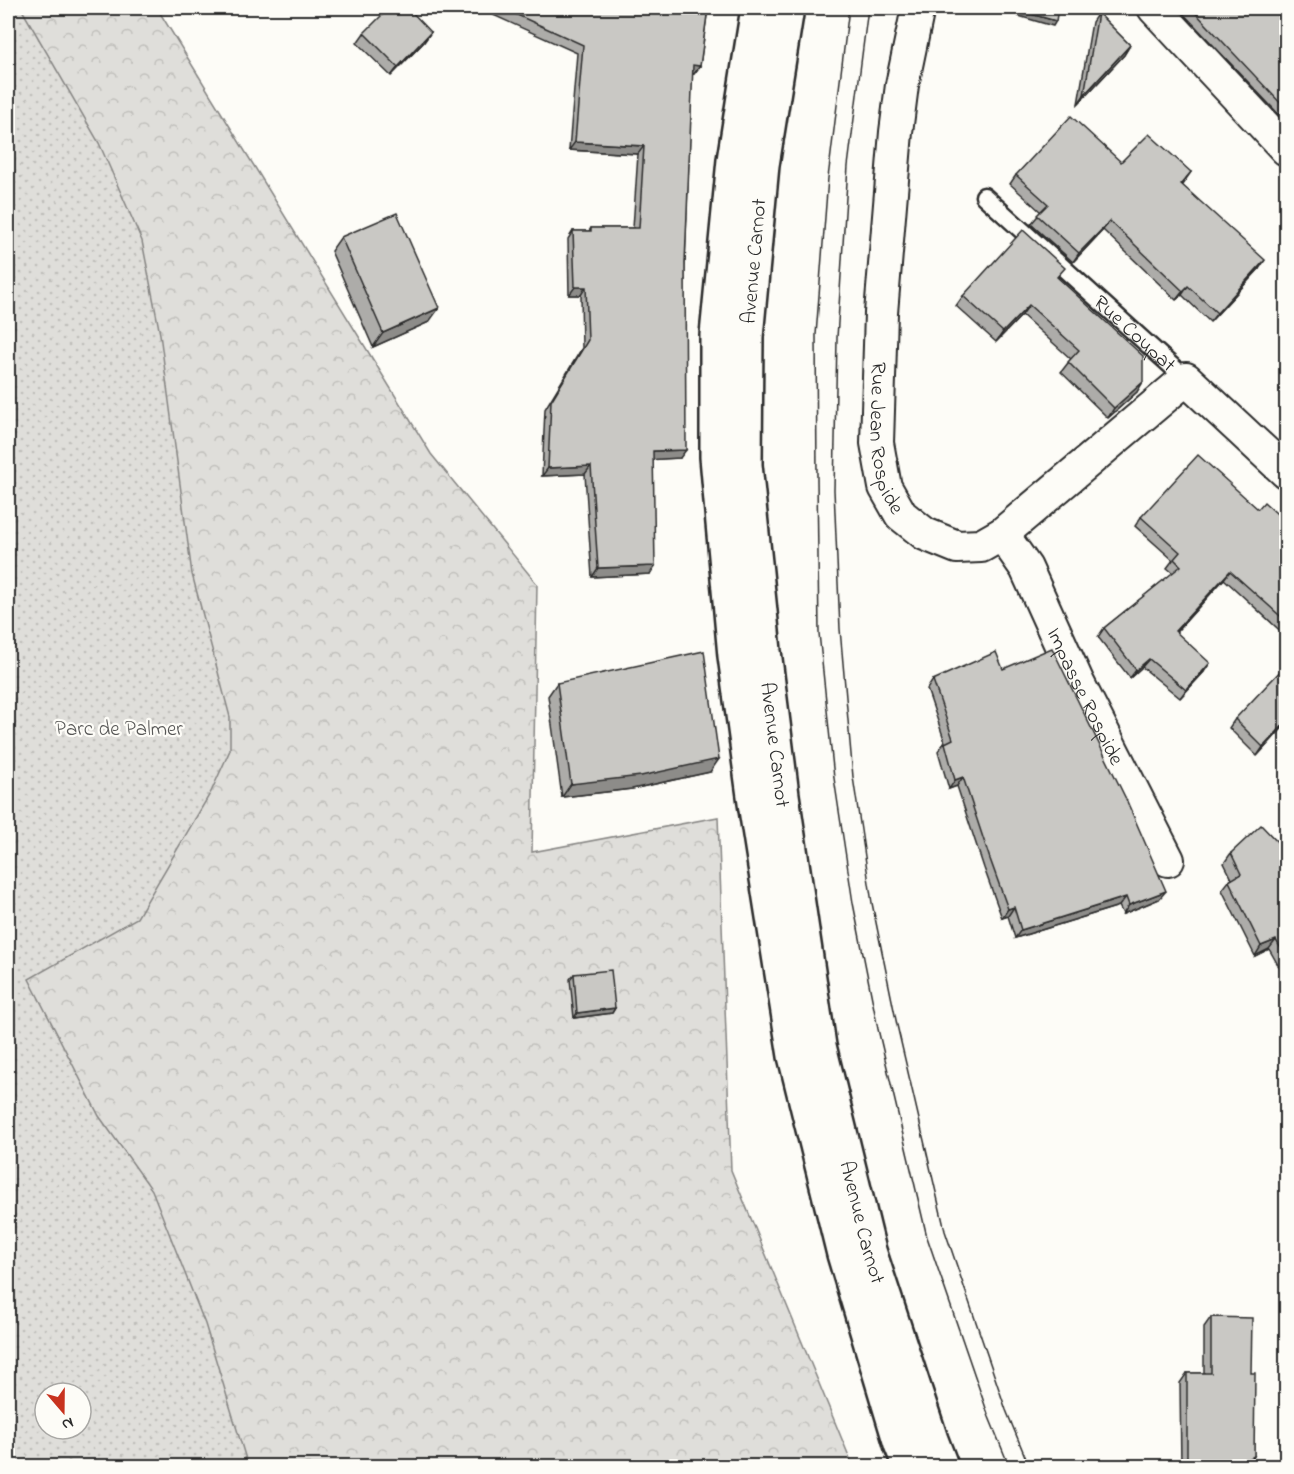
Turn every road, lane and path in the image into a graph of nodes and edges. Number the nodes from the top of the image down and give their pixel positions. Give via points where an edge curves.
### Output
1 (758, 8) edge
2 (787, 8) edge
3 (918, 8) edge
4 (1154, 8) edge
5 (1287, 149) edge
6 (984, 196) dead end
7 (1186, 379) junction
8 (1287, 472) edge
9 (1002, 534) junction
10 (1168, 860) dead end
11 (910, 1467) edge
12 (941, 1467) edge

1 - 11 main road, Avenue Carnot via 734,160 717,335 717,457 735,656 795,1056 844,1254
2 - 12 main road, Avenue Carnot via 762,165 746,337 745,465 764,651 819,1047 868,1251
3 - 9 street, Rue Jean Rospide via 896,132 881,314 877,443 885,487 901,515 925,534 957,547 981,546
4 - 5 street
6 - 7 lane, Rue Coupat
7 - 8 street, Rue Coupat
7 - 9 street, Rue Jean Rospide
9 - 10 street, Impasse Rospide via 1026,568 1078,683

